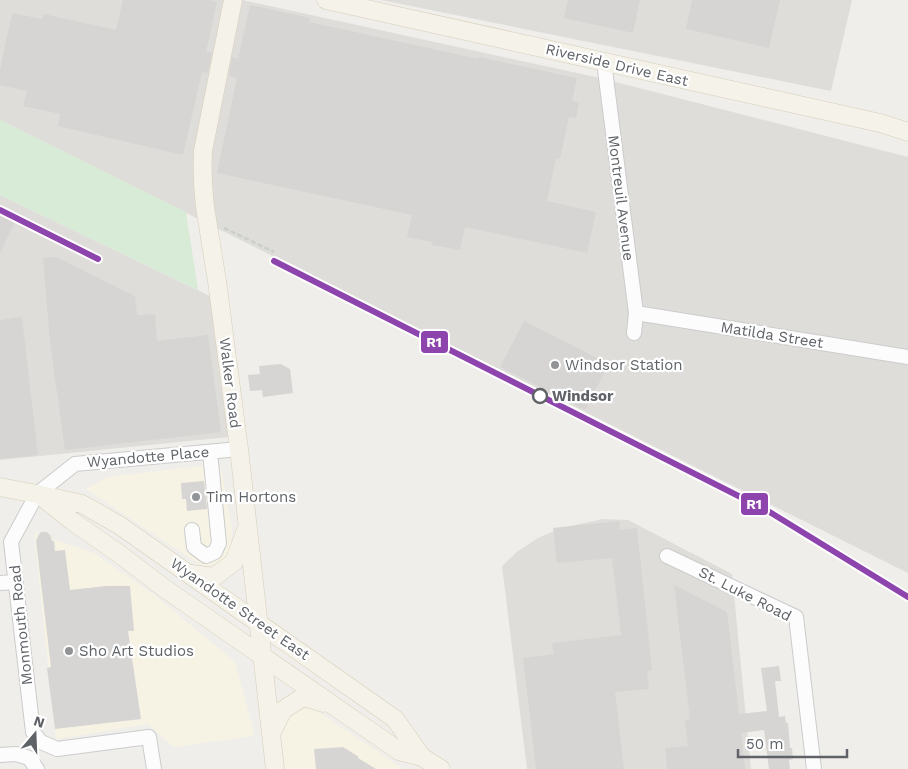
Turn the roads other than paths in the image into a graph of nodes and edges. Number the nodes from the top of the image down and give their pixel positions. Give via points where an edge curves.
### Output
1 (233, 0) edge
2 (326, 0) edge
3 (604, 62) junction
4 (908, 132) edge
5 (636, 313) junction
6 (634, 333) dead end
7 (908, 357) edge
8 (239, 450) junction
9 (210, 452) junction
10 (0, 487) edge
11 (37, 494) junction
12 (247, 527) junction
13 (192, 530) dead end
14 (667, 556) dead end
15 (189, 573) junction
16 (16, 582) junction
17 (0, 583) edge
18 (258, 622) junction
19 (262, 656) junction
20 (333, 706) junction
21 (271, 734) junction
22 (0, 755) edge
23 (422, 757) junction
24 (37, 769) edge
25 (154, 769) edge
26 (275, 769) edge
27 (441, 769) edge
28 (814, 769) edge

1 - 8 main road, Walker Road via 202,160 204,207
2 - 3 main road, Riverside Drive East
3 - 4 main road, Riverside Drive East
3 - 5 street, Montreuil Avenue
5 - 6 street, Montreuil Avenue
5 - 7 street, Matilda Street
8 - 9 street, Wyandotte Place
8 - 12 main road, Walker Road
9 - 11 street, Wyandotte Place via 75,464
9 - 13 street via 220,543 215,552 206,556 194,547
10 - 11 main road, Wyandotte Street East
11 - 15 main road, Wyandotte Street East via 82,504
11 - 16 street, Monmouth Road via 12,542
11 - 19 main road, Wyandotte Street East
12 - 15 main road via 234,562 214,578
12 - 18 main road, Walker Road
14 - 28 street, St. Luke Road via 796,617
15 - 18 main road, Wyandotte Street East
16 - 17 street
16 - 25 street, Monmouth Road via 33,732 41,742 57,749 148,736
18 - 19 main road, Walker Road
18 - 23 main road, Wyandotte Street East via 395,719
19 - 20 main road, Wyandotte Street East
19 - 21 main road, Walker Road
20 - 21 main road via 303,697 282,710
20 - 23 main road, Wyandotte Street East via 399,751
21 - 26 main road, Walker Road
22 - 24 street via 19,754 29,758
23 - 27 main road, Wyandotte Street East

